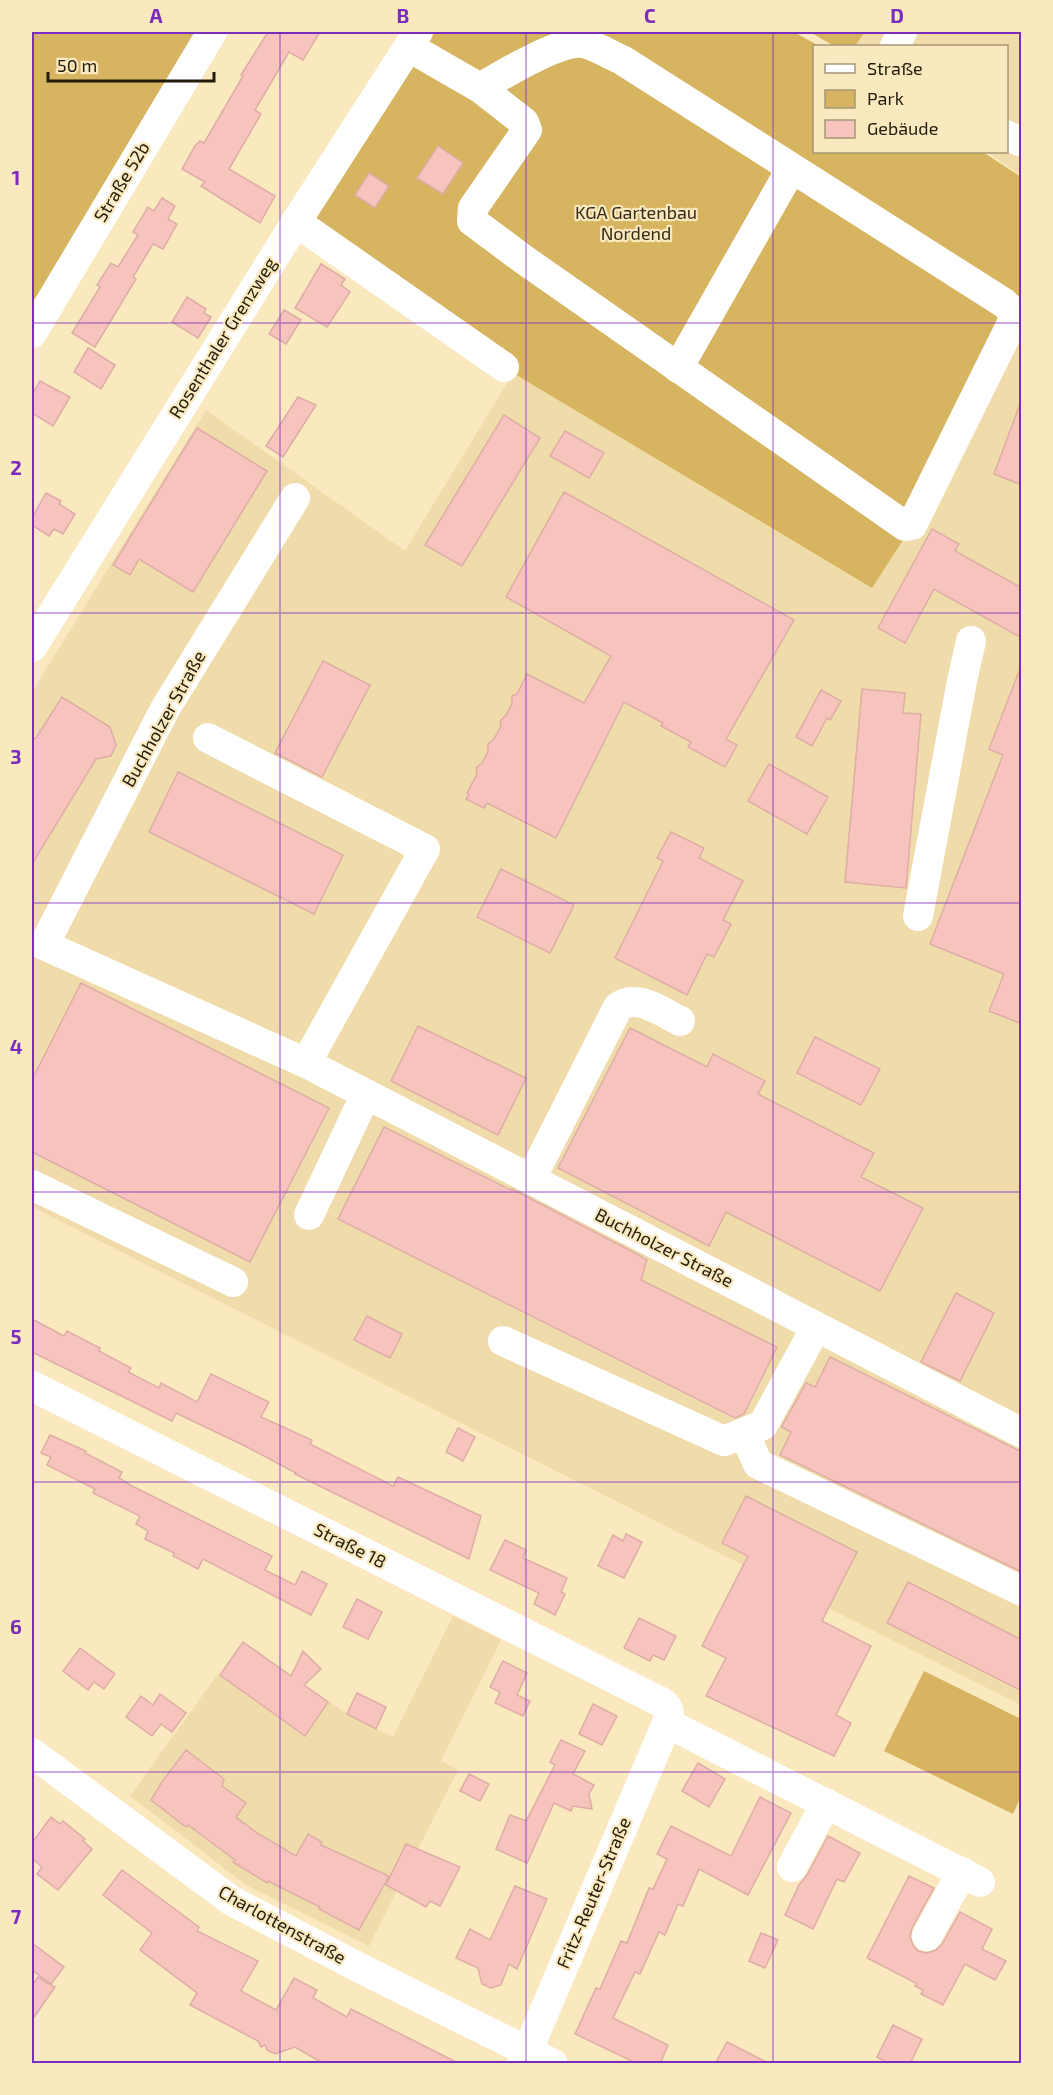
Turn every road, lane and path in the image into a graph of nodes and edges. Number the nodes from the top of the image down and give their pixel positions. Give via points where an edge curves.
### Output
1 (212, 32) edge
2 (413, 39) edge
3 (480, 88) junction
4 (1008, 136) edge
5 (1022, 142) edge
6 (791, 169) junction
7 (296, 222) junction
8 (32, 333) edge
9 (504, 367) dead end
10 (678, 368) junction
11 (295, 498) dead end
12 (971, 641) dead end
13 (32, 647) edge
14 (207, 738) dead end
15 (918, 916) dead end
16 (38, 942) edge
17 (680, 1021) dead end
18 (306, 1063) junction
19 (366, 1094) junction
20 (531, 1179) junction
21 (32, 1185) edge
22 (309, 1215) dead end
23 (233, 1282) dead end
24 (816, 1327) junction
25 (503, 1341) dead end
26 (32, 1386) edge
27 (744, 1433) junction
28 (1022, 1433) edge
29 (906, 1558) dead end
30 (1022, 1591) edge
31 (1022, 1614) edge
32 (668, 1715) junction
33 (32, 1753) edge
34 (826, 1803) junction
35 (792, 1867) dead end
36 (927, 1936) dead end
37 (534, 2060) edge

1 - 8 street, Straße 52b
2 - 3 street
2 - 7 street, Rosenthaler Grenzweg
3 - 6 street via 534,58 582,43 622,60
3 - 10 street via 524,122 527,130 472,208 472,221
4 - 5 street
6 - 10 street
6 - 10 street via 1004,303 1016,315 912,525 905,526
7 - 9 street
7 - 13 street, Rosenthaler Grenzweg
11 - 16 street, Buchholzer Straße via 165,709
12 - 15 street
14 - 18 street via 426,849
16 - 18 street, Buchholzer Straße
17 - 20 street via 635,1000 618,1007
18 - 19 street, Buchholzer Straße
19 - 20 street, Buchholzer Straße
19 - 22 street
20 - 24 street, Buchholzer Straße
21 - 23 street
24 - 27 street via 763,1425
24 - 28 street, Buchholzer Straße
25 - 27 street via 724,1441
26 - 32 street, Straße 18 via 652,1698
27 - 30 street via 758,1464
29 - 31 street
32 - 34 street
32 - 37 street, Fritz-Reuter-Straße
33 - 37 street, Charlottenstraße via 232,1901
34 - 35 street
34 - 36 street via 970,1877

